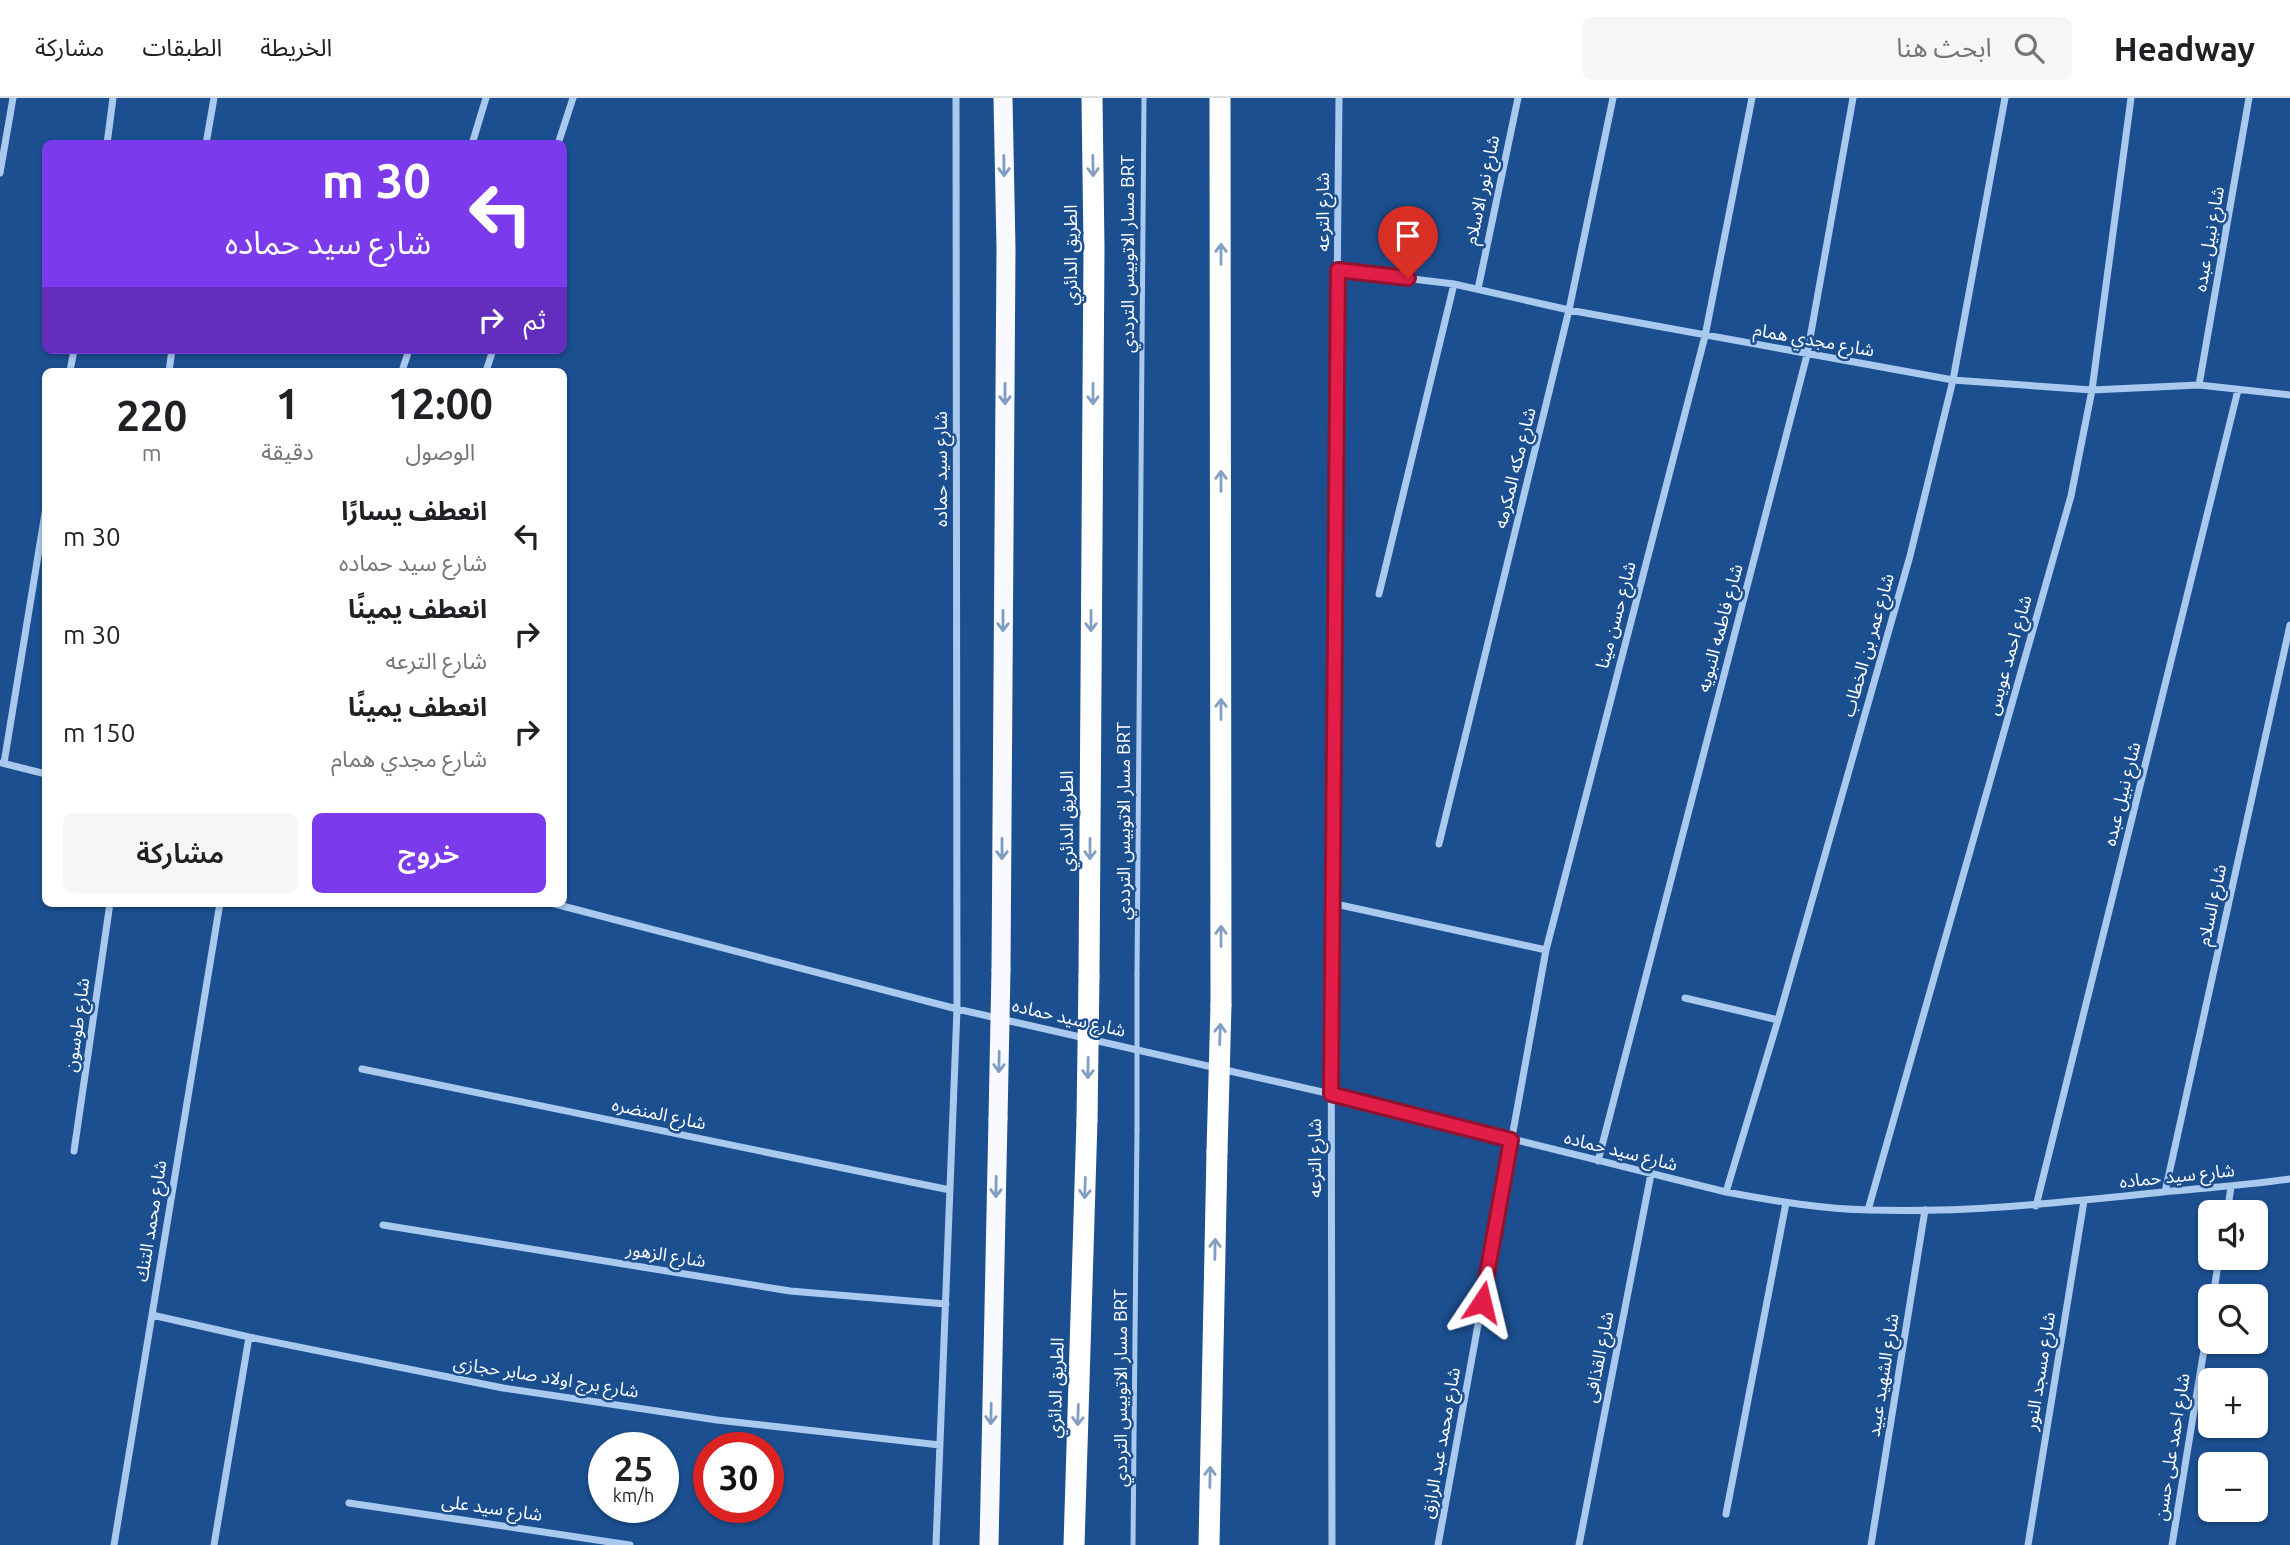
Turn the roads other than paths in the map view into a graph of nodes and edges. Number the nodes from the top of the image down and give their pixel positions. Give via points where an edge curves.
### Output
1 (13, 98) edge
2 (113, 98) edge
3 (214, 98) edge
4 (486, 98) edge
5 (573, 98) edge
6 (956, 98) edge
7 (1003, 98) edge
8 (1092, 98) edge
9 (1144, 98) edge
10 (1220, 98) edge
11 (1339, 98) edge
12 (1518, 98) edge
13 (1613, 98) edge
14 (1752, 98) edge
15 (1853, 98) edge
16 (2005, 98) edge
17 (2131, 98) edge
18 (2249, 98) edge
19 (108, 140) edge
20 (207, 140) edge
21 (473, 140) edge
22 (559, 140) edge
23 (0, 173) edge
24 (1338, 270) junction
25 (1454, 284) junction
26 (1478, 289) junction
27 (1569, 310) junction
28 (1705, 336) junction
29 (1807, 355) junction
30 (1953, 380) junction
31 (2199, 384) junction
32 (2092, 390) junction
33 (2238, 390) junction
34 (2290, 395) edge
35 (42, 530) edge
36 (1380, 594) dead end
37 (2290, 625) edge
38 (2, 763) edge
39 (42, 773) edge
40 (1439, 844) dead end
41 (1331, 903) junction
42 (109, 907) edge
43 (219, 907) edge
44 (566, 907) edge
45 (1546, 950) junction
46 (1685, 998) dead end
47 (957, 1009) junction
48 (1778, 1020) junction
49 (362, 1069) dead end
50 (1331, 1094) junction
51 (1511, 1140) junction
52 (74, 1151) dead end
53 (1598, 1161) junction
54 (1651, 1174) junction
55 (2290, 1179) edge
56 (2231, 1187) junction
57 (950, 1190) junction
58 (1727, 1192) junction
59 (2165, 1192) junction
60 (2229, 1200) edge
61 (2084, 1201) junction
62 (1786, 1203) junction
63 (2036, 1206) junction
64 (1868, 1210) junction
65 (1926, 1210) junction
66 (383, 1225) dead end
67 (946, 1304) junction
68 (152, 1315) junction
69 (249, 1337) junction
70 (2203, 1354) edge
71 (940, 1445) junction
72 (349, 1503) dead end
73 (1726, 1514) dead end
74 (114, 1545) edge
75 (214, 1545) edge
76 (630, 1545) edge
77 (936, 1545) edge
78 (989, 1545) edge
79 (1074, 1545) edge
80 (1133, 1545) edge
81 (1209, 1545) edge
82 (1332, 1545) edge
83 (1438, 1545) edge
84 (1579, 1545) edge
85 (1871, 1545) edge
86 (2028, 1545) edge
87 (2172, 1545) edge

1 - 23 street
2 - 19 street
3 - 20 street
4 - 21 street
5 - 22 street
6 - 47 street, شارع سيد حماده
7 -> 78 highway, bridge via 1001,970
8 -> 79 highway, الطريق الدائري, bridge via 1089,976
9 - 80 lane, مسار الاتوبيس الترددي BRT, bridge
81 -> 10 highway, bridge via 1221,1005
11 - 24 street, شارع الترعه
12 - 26 street, شارع نور الاسلام
13 - 27 street, شارع مكه المكرمه
14 - 28 street, شارع حسن مينا
15 - 29 street, شارع فاطمه النبويه
16 - 30 street, شارع عمر بن الخطاب
17 - 32 street, شارع احمد عويس
18 - 31 street, شارع نبيل عبده
24 - 25 street, شارع مجدي همام
24 - 41 street, شارع الترعه
25 - 26 street, شارع مجدي همام
25 - 36 street
26 - 27 street, شارع مجدي همام
27 - 28 street, شارع مجدي همام
27 - 40 street, شارع مكه المكرمه
28 - 29 street, شارع مجدي همام
28 - 45 street, شارع حسن مينا
29 - 30 street, شارع مجدي همام
29 - 53 street, شارع فاطمه النبويه
30 - 32 street, شارع مجدي همام
30 - 48 street, شارع عمر بن الخطاب via 1910,556
31 - 32 street, شارع مجدي همام
31 - 33 street, شارع مجدي همام
32 - 64 street, شارع احمد عويس via 2071,496
33 - 34 street, شارع مجدي همام
33 - 63 street, شارع نبيل عبده
35 - 38 street
37 - 59 street, شارع السلام
38 - 39 street
41 - 45 street
41 - 50 street, شارع الترعه
42 - 52 street, شارع طوسون
43 - 68 street, شارع محمد التنك
44 - 47 street, شارع سيد حماده
45 - 51 street, شارع حسن مينا
46 - 48 street
47 - 50 street, شارع سيد حماده
47 - 57 street, شارع سيد حماده
48 - 58 street, شارع عمر بن الخطاب
49 - 57 street, شارع المنضره
50 - 51 street, شارع سيد حماده
50 - 82 street, شارع الترعه
51 - 53 street, شارع سيد حماده
51 - 83 street, شارع محمد عبد الرازق
53 - 54 street, شارع سيد حماده
54 - 58 street, شارع سيد حماده
54 - 84 street, شارع القذافى
55 - 56 street, شارع سيد حماده
56 - 59 street, شارع سيد حماده
56 - 60 street
57 - 67 street, شارع سيد حماده
58 - 62 street, شارع سيد حماده
59 - 61 street, شارع سيد حماده
61 - 63 street, شارع سيد حماده
61 - 86 street, شارع مسجد النور
62 - 64 street, شارع سيد حماده
62 - 73 street
63 - 65 street, شارع سيد حماده
64 - 65 street, شارع سيد حماده
65 - 85 street, شارع الشهيد عبيد
66 - 67 street, شارع الزهور via 790,1291
67 - 71 street, شارع سيد حماده
68 - 69 street, شارع برج اولاد صابر حجازى
68 - 74 street, شارع محمد التنك
69 - 71 street, شارع برج اولاد صابر حجازى via 503,1388 718,1420
69 - 75 street
70 - 87 street, شارع احمد على حسن
71 - 77 street, شارع سيد حماده
72 - 76 street, شارع سيد على

